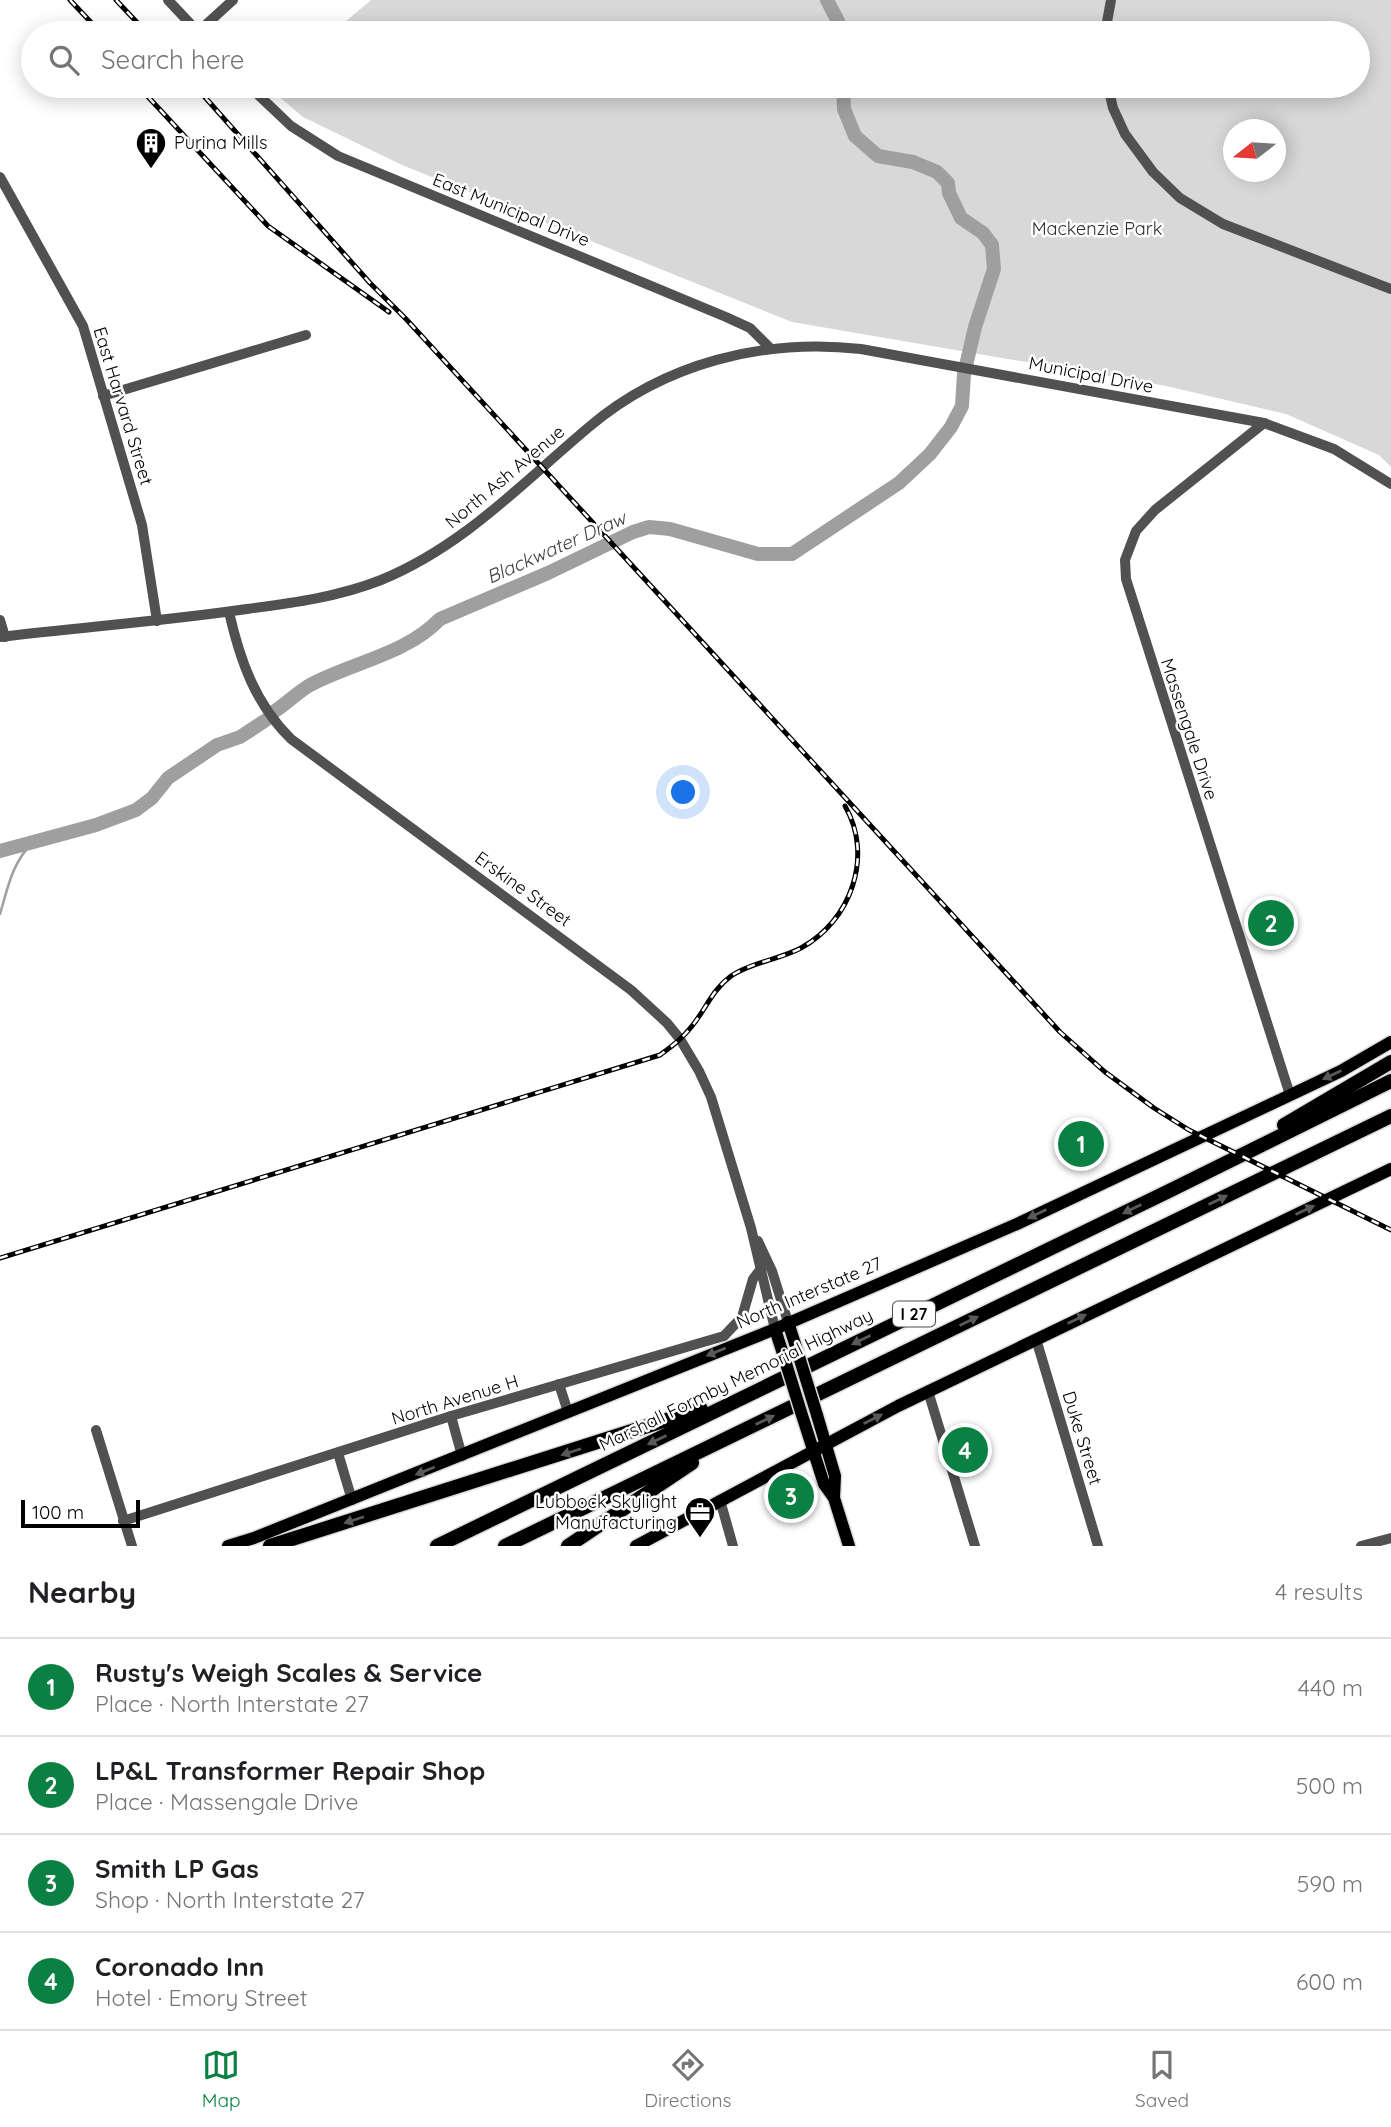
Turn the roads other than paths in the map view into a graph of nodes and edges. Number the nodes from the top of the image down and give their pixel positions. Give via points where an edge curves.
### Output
1 (169, 0) edge
2 (233, 0) edge
3 (1111, 0) edge
4 (187, 21) edge
5 (211, 21) edge
6 (1107, 21) edge
7 (261, 98) edge
8 (1111, 98) edge
9 (0, 177) edge
10 (1391, 289) edge
11 (306, 335) dead end
12 (771, 349) junction
13 (103, 396) junction
14 (1264, 423) junction
15 (1391, 484) edge
16 (229, 612) junction
17 (0, 620) edge
18 (157, 621) junction
19 (3, 637) edge
20 (1391, 1042) edge
21 (1391, 1062) edge
22 (1391, 1081) edge
23 (1290, 1095) junction
24 (1391, 1116) edge
25 (1391, 1128) edge
26 (1333, 1145) junction
27 (1391, 1169) edge
28 (1174, 1188) junction
29 (751, 1228) junction
30 (760, 1270) junction
31 (788, 1322) junction
32 (775, 1329) junction
33 (1036, 1339) junction
34 (774, 1382) junction
35 (559, 1384) junction
36 (928, 1391) junction
37 (568, 1412) junction
38 (451, 1416) junction
39 (96, 1430) dead end
40 (729, 1438) junction
41 (826, 1443) junction
42 (813, 1450) junction
43 (338, 1453) junction
44 (462, 1456) junction
45 (834, 1497) junction
46 (352, 1500) junction
47 (720, 1500) junction
48 (123, 1521) junction
49 (1391, 1538) edge
50 (132, 1546) edge
51 (228, 1546) edge
52 (270, 1546) edge
53 (437, 1546) edge
54 (505, 1546) edge
55 (568, 1546) edge
56 (636, 1546) edge
57 (733, 1546) edge
58 (849, 1546) edge
59 (975, 1546) edge
60 (1098, 1546) edge
61 (1361, 1546) edge

1 - 4 street
2 - 5 street
3 - 6 street
7 - 12 street, East Municipal Drive via 291,127 338,156 726,317 750,328
8 - 10 street via 1130,141 1180,198 1223,224
9 - 13 street, East Harvard Street via 83,326
11 - 13 street
12 - 14 street, Municipal Drive via 837,346
12 - 16 street, North Ash Avenue via 693,367 625,401 483,520 410,566 315,600
13 - 18 street, East Harvard Street via 142,525
14 - 15 street, Municipal Drive via 1334,449
14 - 23 street, Massengale Drive via 1155,510 1136,531 1125,560 1126,579
16 - 18 street, North Ash Avenue
16 - 29 street, Erskine Street via 240,657 256,694 291,739 631,990 667,1023 691,1055 711,1097
17 - 19 street
18 - 19 street, North Ash Avenue
20 -> 23 main road, North Interstate 27
21 - 28 highway
22 - 28 highway, Marshall Formby Memorial Highway / I 27
23 -> 31 main road, North Interstate 27 via 1017,1224
24 - 26 highway, I 27
25 - 26 highway
40 -> 26 highway, I 27
33 -> 27 main road
28 -> 34 highway, Marshall Formby Memorial Highway / I 27
29 - 30 street, Erskine Street
29 - 31 street, Erskine Street via 772,1271
30 - 32 street, Erskine Street
30 - 35 street, North Avenue H via 742,1317 724,1336
31 - 32 main road, North Interstate 27
31 - 41 main road, Erskine Street, bridge
32 -> 37 main road, North Interstate 27
32 - 42 main road, Erskine Street, bridge
33 - 36 main road
33 - 60 street, Duke Street
34 -> 52 highway via 673,1420
34 -> 53 highway, Marshall Formby Memorial Highway / I 27
35 - 37 street
35 - 38 street, North Avenue H
41 -> 36 main road
36 - 59 street
37 - 44 main road, North Interstate 27
38 - 43 street, North Avenue H
38 - 44 street
39 - 48 street
40 - 54 highway, I 27
40 - 55 highway
41 - 42 main road
41 - 45 main road, Erskine Street via 835,1476
42 - 45 main road, Erskine Street via 824,1484
42 - 47 main road
43 - 46 street
43 - 48 street, North Avenue H
44 -> 46 main road, North Interstate 27
45 - 58 main road, Erskine Street
46 - 51 main road, North Interstate 27
47 - 56 main road
47 - 57 street
48 - 50 street
49 - 61 street

